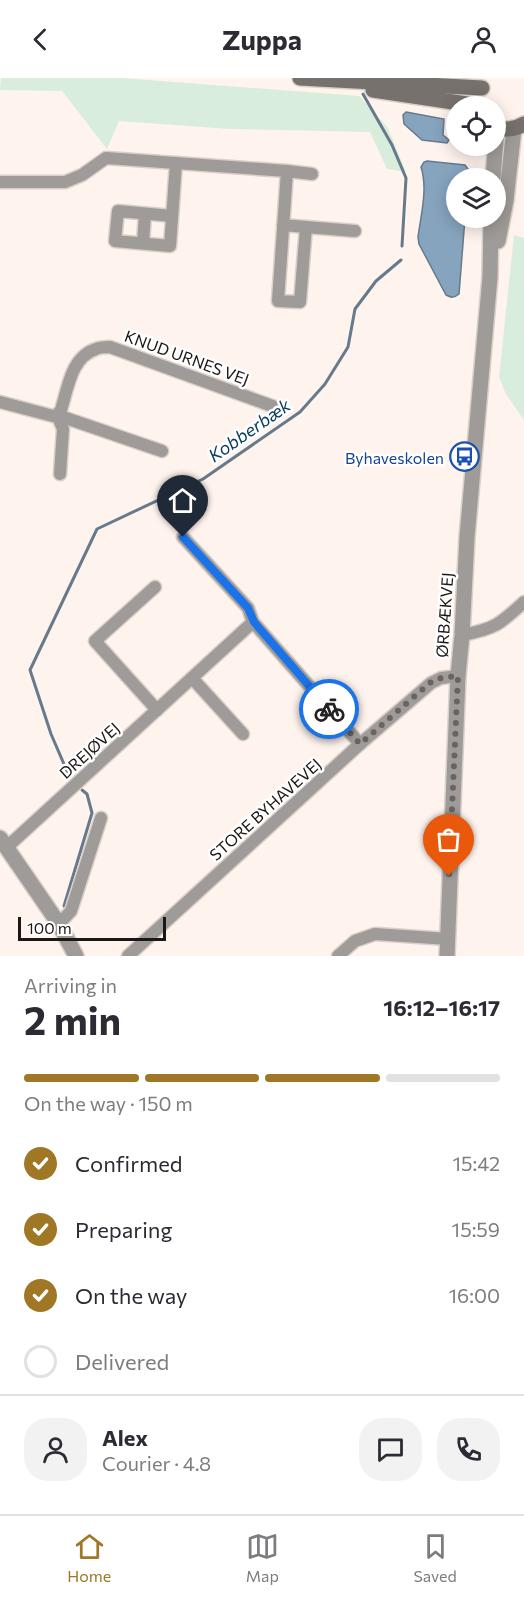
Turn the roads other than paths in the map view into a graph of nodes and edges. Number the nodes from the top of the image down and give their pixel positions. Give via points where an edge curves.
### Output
1 (308, 79) edge
2 (487, 83) edge
3 (446, 101) edge
4 (519, 127) edge
5 (176, 163) junction
6 (287, 171) junction
7 (312, 174) dead end
8 (0, 182) edge
9 (145, 214) junction
10 (172, 216) junction
11 (283, 225) junction
12 (306, 227) junction
13 (491, 228) edge
14 (355, 231) dead end
15 (143, 243) junction
16 (490, 277) junction
17 (0, 402) edge
18 (275, 407) dead end
19 (57, 415) junction
20 (162, 451) dead end
21 (60, 474) dead end
22 (183, 537) dead end
23 (155, 587) dead end
24 (524, 602) edge
25 (254, 622) junction
26 (462, 635) junction
27 (458, 676) junction
28 (192, 678) junction
29 (157, 710) junction
30 (243, 734) dead end
31 (360, 744) junction
32 (101, 818) dead end
33 (4, 843) edge
34 (59, 924) junction
35 (448, 939) junction
36 (76, 956) edge
37 (128, 956) edge
38 (338, 956) edge
39 (447, 956) edge

1 - 2 main road
1 - 3 main road
4 - 16 street, ØRBÆKVEJ
5 - 6 street
5 - 8 street via 106,158 65,182
5 - 10 street
6 - 7 street
6 - 11 street
9 - 10 street
9 - 15 street
9 - 15 street via 118,212 117,221 116,241
10 - 15 street via 170,246
11 - 12 street
11 - 12 street via 278,301 300,302
12 - 14 street
13 - 16 street, ØRBÆKVEJ
16 - 26 street, ØRBÆKVEJ
17 - 19 street
18 - 19 street, KNUD URNES VEJ via 110,347 96,348 81,357
19 - 20 street
19 - 21 street via 63,429
22 - 25 street via 248,608
23 - 29 street via 95,641
24 - 26 street via 500,624
25 - 28 street, DREJØVEJ
25 - 31 street
26 - 27 street, ØRBÆKVEJ
27 - 31 street, STORE BYHAVEVEJ via 431,682
27 - 35 street, ØRBÆKVEJ
28 - 29 street, DREJØVEJ
28 - 30 street
29 - 33 street, DREJØVEJ
31 - 37 street, STORE BYHAVEVEJ
32 - 34 street via 71,911
33 - 34 street
34 - 36 street
35 - 38 street via 375,934 355,941
35 - 39 street, ØRBÆKVEJ

